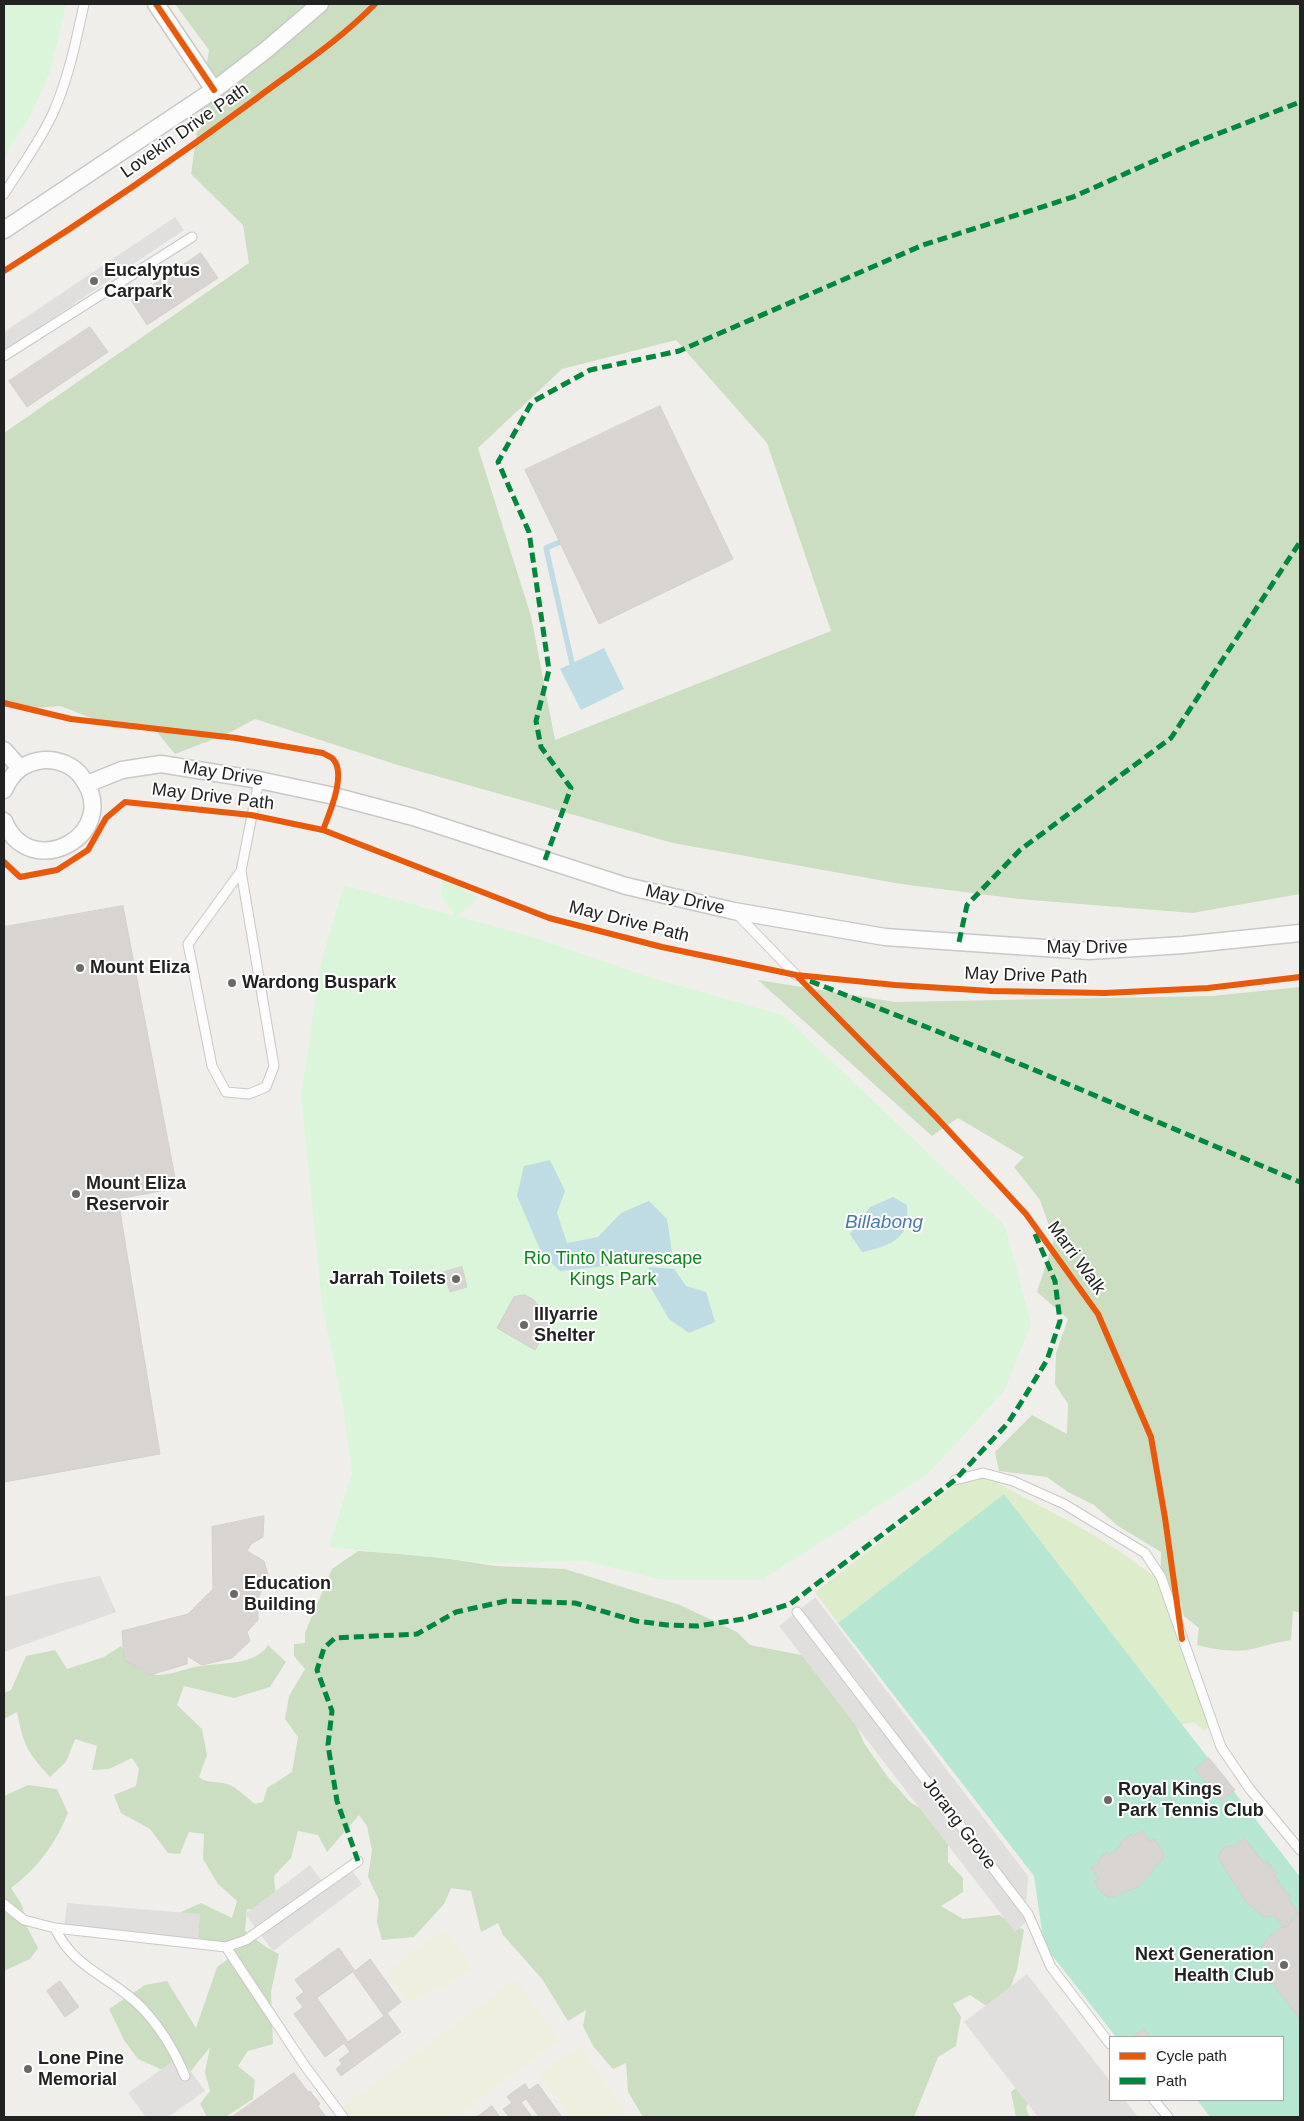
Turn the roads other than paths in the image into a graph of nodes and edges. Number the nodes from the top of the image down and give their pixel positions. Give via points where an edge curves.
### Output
1 (84, 4) edge
2 (156, 4) edge
3 (320, 4) edge
4 (214, 90) junction
5 (4, 194) edge
6 (4, 230) edge
7 (192, 237) dead end
8 (4, 356) edge
9 (4, 750) edge
10 (20, 768) junction
11 (259, 780) junction
12 (87, 784) junction
13 (4, 790) edge
14 (4, 823) edge
15 (241, 871) junction
16 (734, 911) junction
17 (1300, 933) edge
18 (796, 975) dead end
19 (955, 1480) dead end
20 (796, 1612) dead end
21 (1300, 1850) edge
22 (358, 1861) dead end
23 (4, 1904) edge
24 (55, 1928) junction
25 (226, 1947) junction
26 (1109, 2043) edge
27 (185, 2076) dead end
28 (1155, 2101) edge
29 (343, 2117) edge
30 (1168, 2117) edge

1 - 5 lane via 75,52 53,112
2 - 4 street
3 - 4 street
4 - 6 street
7 - 8 lane
9 - 10 street
10 - 12 street via 34,761 65,763
10 - 13 street
11 - 12 street, May Drive via 161,764 122,770
11 - 15 lane
11 - 16 street, May Drive via 413,817 626,886
12 - 14 street via 92,800 91,816 85,831 73,843 58,850 26,847 13,837
15 - 15 lane via 274,1066 266,1087 250,1094 226,1092 212,1066 188,944
16 - 17 street, May Drive via 885,937 1089,951
16 - 18 lane
19 - 21 lane via 983,1474 1013,1481 1064,1504 1145,1553 1161,1577 1221,1747 1249,1788
20 - 26 lane, Jorang Grove via 1028,1914 1050,1967
22 - 25 lane via 246,1940
23 - 24 lane via 24,1920
24 - 25 lane
24 - 27 lane via 72,1955 142,2008 174,2051
25 - 29 lane
28 - 30 lane

